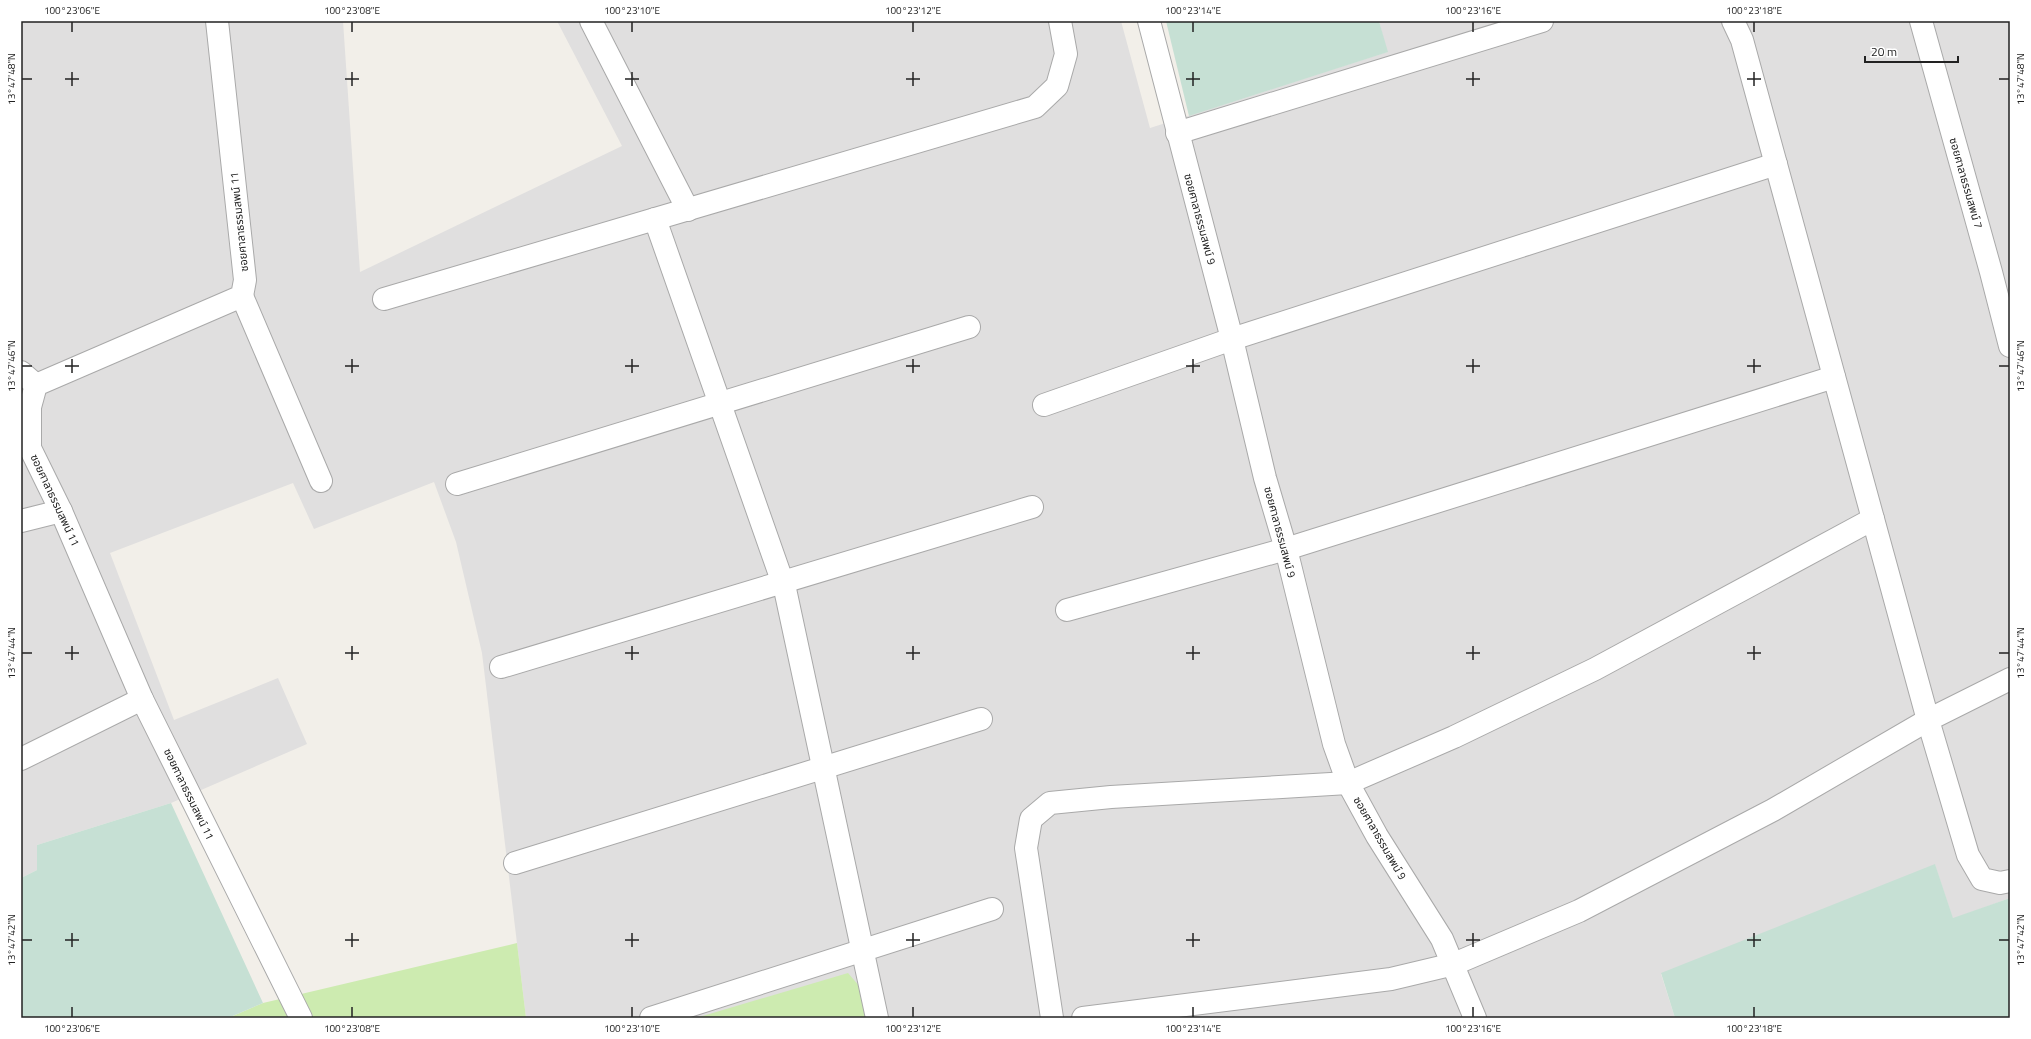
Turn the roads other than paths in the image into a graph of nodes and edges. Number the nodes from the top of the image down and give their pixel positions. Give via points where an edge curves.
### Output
1 (217, 21) edge
2 (591, 21) edge
3 (1060, 21) edge
4 (1149, 21) edge
5 (1542, 21) edge
6 (1733, 21) edge
7 (1921, 21) edge
8 (1177, 133) junction
9 (1776, 164) junction
10 (688, 210) junction
11 (655, 219) junction
12 (242, 296) junction
13 (384, 299) dead end
14 (969, 327) dead end
15 (1232, 339) junction
16 (2010, 346) edge
17 (1834, 377) junction
18 (29, 379) edge
19 (720, 404) junction
20 (1044, 405) dead end
21 (321, 481) dead end
22 (457, 484) dead end
23 (1032, 507) dead end
24 (62, 511) junction
25 (1873, 519) junction
26 (21, 521) edge
27 (1286, 549) junction
28 (782, 582) junction
29 (1067, 610) dead end
30 (502, 667) dead end
31 (2010, 679) edge
32 (142, 699) junction
33 (981, 719) dead end
34 (1928, 720) junction
35 (21, 759) edge
36 (823, 768) junction
37 (1348, 783) junction
38 (515, 863) dead end
39 (2010, 881) edge
40 (992, 909) dead end
41 (862, 950) junction
42 (1454, 964) junction
43 (301, 1018) edge
44 (651, 1018) edge
45 (877, 1018) edge
46 (1052, 1018) edge
47 (1083, 1018) edge
48 (1476, 1018) edge

1 - 12 street, ซอยศาลาธรรมสพน์ 11 via 245,280
2 - 10 street
3 - 10 street via 1066,54 1057,86 1035,107
4 - 8 street, ซอยศาลาธรรมสพน์ 9
5 - 8 street
6 - 9 street via 1742,40
7 - 16 street, ซอยศาลาธรรมสพน์ 7
8 - 15 street, ซอยศาลาธรรมสพน์ 9
9 - 15 street
9 - 17 street
10 - 11 street
11 - 13 street
11 - 19 street
12 - 18 street, ซอยศาลาธรรมสพน์ 11
12 - 21 street
14 - 19 street
15 - 20 street
15 - 27 street, ซอยศาลาธรรมสพน์ 9
17 - 25 street
17 - 27 street
18 - 24 street, ซอยศาลาธรรมสพน์ 11 via 30,448
19 - 22 street
19 - 28 street
23 - 28 street
24 - 26 street
24 - 32 street, ซอยศาลาธรรมสพน์ 11
25 - 34 street
25 - 37 street via 1595,669 1454,737
27 - 29 street
27 - 37 street, ซอยศาลาธรรมสพน์ 9 via 1334,744
28 - 30 street
28 - 36 street
31 - 34 street
32 - 35 street
32 - 43 street, ซอยศาลาธรรมสพน์ 11
33 - 36 street
34 - 39 street via 1968,855 1982,879 2000,883
34 - 42 street via 1773,810 1579,911
36 - 38 street
36 - 41 street
37 - 42 street, ซอยศาลาธรรมสพน์ 9 via 1376,836 1442,939
37 - 46 street via 1050,803 1031,819 1026,848
40 - 41 street
41 - 44 street
41 - 45 street
42 - 47 street via 1391,979
42 - 48 street, ซอยศาลาธรรมสพน์ 9

